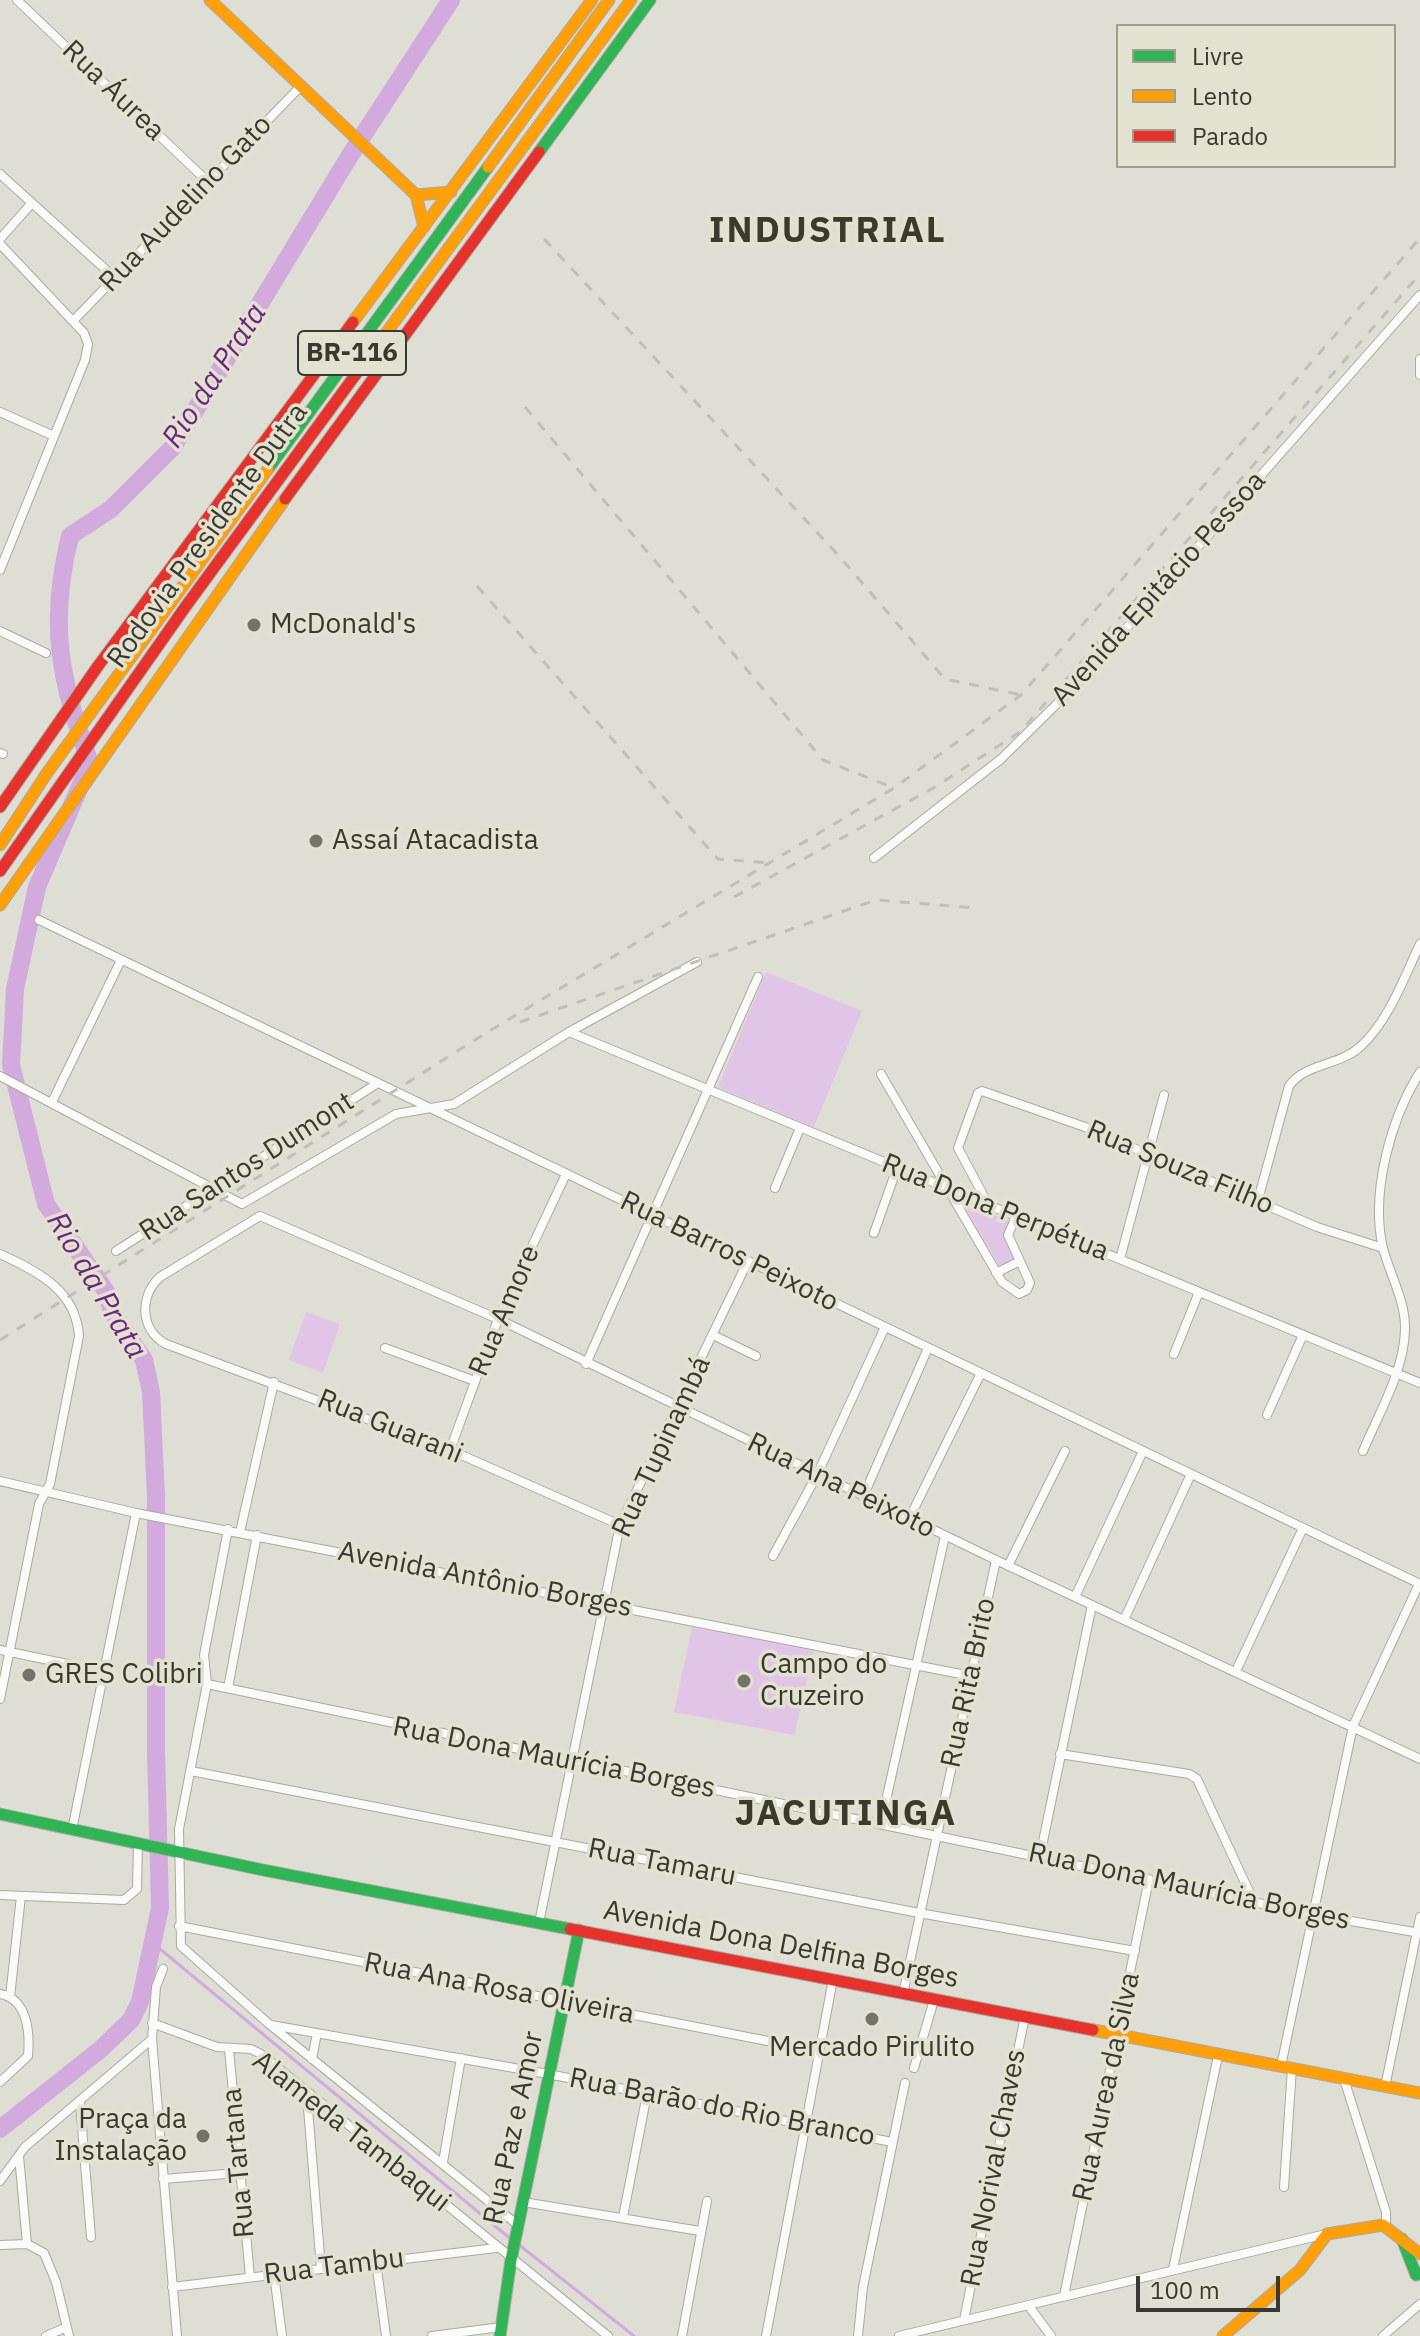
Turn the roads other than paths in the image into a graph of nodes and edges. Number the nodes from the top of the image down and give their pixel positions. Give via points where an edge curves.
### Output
1 (17, 0) edge
2 (210, 0) edge
3 (592, 0) edge
4 (609, 0) edge
5 (631, 0) edge
6 (640, 0) edge
7 (650, 0) edge
8 (596, 48) junction
9 (299, 88) junction
10 (0, 174) edge
11 (208, 182) junction
12 (451, 192) junction
13 (416, 195) junction
14 (31, 204) junction
15 (424, 227) junction
16 (0, 242) edge
17 (115, 278) junction
18 (1420, 295) edge
19 (73, 321) junction
20 (1419, 360) edge
21 (1420, 375) edge
22 (0, 412) edge
23 (54, 436) junction
24 (0, 570) edge
25 (0, 631) edge
26 (46, 653) dead end
27 (0, 807) edge
28 (0, 845) edge
29 (874, 858) dead end
30 (0, 871) edge
31 (0, 905) edge
32 (39, 920) dead end
33 (1420, 944) edge
34 (121, 960) junction
35 (697, 962) dead end
36 (758, 977) dead end
37 (569, 1032) junction
38 (1420, 1072) edge
39 (881, 1074) dead end
40 (2, 1077) edge
41 (378, 1083) junction
42 (707, 1089) junction
43 (1164, 1095) dead end
44 (52, 1102) junction
45 (427, 1109) junction
46 (800, 1128) junction
47 (1150, 1157) junction
48 (897, 1168) junction
49 (566, 1174) junction
50 (945, 1187) junction
51 (217, 1188) junction
52 (775, 1188) dead end
53 (1258, 1200) junction
54 (989, 1205) junction
55 (652, 1215) junction
56 (1016, 1217) junction
57 (874, 1233) dead end
58 (1383, 1248) junction
59 (116, 1251) dead end
60 (0, 1254) edge
61 (1120, 1259) junction
62 (748, 1261) junction
63 (1020, 1261) junction
64 (996, 1273) junction
65 (1199, 1292) junction
66 (498, 1319) junction
67 (885, 1327) junction
68 (713, 1335) junction
69 (1303, 1335) junction
70 (157, 1339) joint
71 (385, 1348) dead end
72 (928, 1348) junction
73 (1174, 1354) dead end
74 (756, 1356) dead end
75 (586, 1364) junction
76 (981, 1373) junction
77 (1395, 1373) junction
78 (475, 1381) junction
79 (274, 1382) junction
80 (1420, 1383) edge
81 (678, 1408) junction
82 (1267, 1415) dead end
83 (450, 1450) junction
84 (1065, 1451) dead end
85 (1143, 1451) junction
86 (1363, 1451) dead end
87 (1191, 1474) junction
88 (817, 1475) junction
89 (0, 1481) edge
90 (44, 1494) junction
91 (863, 1497) junction
92 (141, 1513) junction
93 (909, 1519) junction
94 (620, 1525) junction
95 (1303, 1528) junction
96 (228, 1529) junction
97 (240, 1532) junction
98 (257, 1535) junction
99 (945, 1536) junction
100 (773, 1556) dead end
101 (996, 1560) junction
102 (1008, 1566) junction
103 (1419, 1584) edge
104 (1075, 1597) junction
105 (604, 1602) junction
106 (1092, 1605) junction
107 (1124, 1620) junction
108 (0, 1650) edge
109 (10, 1652) junction
110 (916, 1665) junction
111 (1236, 1671) junction
112 (106, 1672) junction
113 (971, 1676) junction
114 (207, 1684) junction
115 (228, 1688) junction
116 (0, 1699) edge
117 (1353, 1726) junction
118 (1060, 1754) junction
119 (1420, 1759) edge
120 (572, 1762) junction
121 (191, 1771) junction
122 (0, 1814) edge
123 (881, 1823) junction
124 (72, 1830) junction
125 (937, 1835) junction
126 (553, 1843) junction
127 (142, 1844) junction
128 (174, 1850) junction
129 (1040, 1856) junction
130 (1149, 1879) junction
131 (0, 1895) edge
132 (21, 1896) junction
133 (1253, 1900) junction
134 (919, 1913) junction
135 (1311, 1914) junction
136 (1420, 1917) edge
137 (539, 1923) junction
138 (179, 1926) junction
139 (579, 1930) junction
140 (1418, 1933) edge
141 (1135, 1951) junction
142 (163, 1969) dead end
143 (833, 1979) junction
144 (0, 1994) edge
145 (903, 1994) junction
146 (10, 1997) junction
147 (934, 2000) junction
148 (564, 2003) junction
149 (1025, 2016) junction
150 (152, 2023) junction
151 (269, 2024) junction
152 (317, 2033) junction
153 (1118, 2034) junction
154 (152, 2039) junction
155 (229, 2049) junction
156 (819, 2051) junction
157 (1218, 2056) junction
158 (461, 2058) junction
159 (312, 2059) junction
160 (1287, 2067) junction
161 (914, 2068) dead end
162 (548, 2074) junction
163 (1344, 2079) junction
164 (0, 2082) edge
165 (905, 2083) dead end
166 (1385, 2087) junction
167 (1420, 2093) edge
168 (647, 2094) junction
169 (307, 2096) junction
170 (80, 2103) junction
171 (805, 2125) junction
172 (892, 2142) junction
173 (19, 2155) junction
174 (443, 2162) junction
175 (238, 2173) junction
176 (163, 2179) junction
177 (0, 2181) edge
178 (1284, 2187) dead end
179 (707, 2201) dead end
180 (523, 2202) junction
181 (623, 2217) junction
182 (1386, 2226) junction
183 (518, 2230) junction
184 (700, 2231) junction
185 (1327, 2234) junction
186 (91, 2237) dead end
187 (1402, 2239) junction
188 (27, 2244) junction
189 (0, 2245) edge
190 (496, 2248) junction
191 (1420, 2254) edge
192 (512, 2256) junction
193 (376, 2262) junction
194 (321, 2268) junction
195 (1173, 2269) junction
196 (274, 2274) junction
197 (250, 2277) junction
198 (1419, 2277) edge
199 (172, 2287) junction
200 (1064, 2296) junction
201 (1420, 2304) edge
202 (1028, 2305) junction
203 (964, 2320) junction
204 (501, 2331) edge
205 (68, 2332) edge
206 (909, 2335) edge
207 (46, 2336) edge
208 (177, 2336) edge
209 (282, 2336) edge
210 (386, 2336) edge
211 (432, 2336) edge
212 (608, 2336) edge
213 (682, 2336) edge
214 (766, 2336) edge
215 (858, 2336) edge
216 (899, 2336) edge
217 (1051, 2336) edge
218 (1223, 2336) edge
219 (1383, 2336) edge

1 - 11 street, Rua Áurea
2 - 9 main road
3 - 12 main road, BR-116
4 - 28 main road, Rodovia Presidente Dutra / BR-116
5 - 8 main road, Rodovia Presidente Dutra / BR-116
6 - 8 main road
7 - 31 main road, BR-116 via 275,513
8 - 30 main road, Rodovia Presidente Dutra / BR-116 via 60,780
9 - 11 street, Rua Audelino Gato
9 - 13 main road
10 - 14 street
11 - 17 street, Rua Audelino Gato
12 - 13 main road
12 - 15 main road, BR-116
13 - 15 main road
14 - 16 street
14 - 17 street
15 - 27 main road, BR-116 via 98,666
16 - 19 street
17 - 19 street, Rua Audelino Gato
18 - 29 street, Avenida Epitácio Pessoa via 1078,683 1001,759
19 - 23 street via 87,337 88,353
20 - 21 street
22 - 23 street
23 - 24 street
25 - 26 street
32 - 34 street, Rua Barros Peixoto
33 - 53 street via 1360,1048 1300,1074 1289,1086
34 - 41 street, Rua Barros Peixoto
34 - 44 street
35 - 37 street
36 - 42 street
37 - 42 street, Rua Dona Perpétua
37 - 45 street via 454,1104
38 - 58 street via 1400,1115 1385,1172 1379,1215
39 - 50 street
40 - 44 street
41 - 45 street, Rua Barros Peixoto
41 - 51 street, Rua Santos Dumont
42 - 46 street, Rua Dona Perpétua
42 - 55 street
43 - 47 street
44 - 51 street
45 - 49 street, Rua Barros Peixoto
45 - 51 street via 396,1114 242,1204
46 - 48 street, Rua Dona Perpétua
46 - 52 street
47 - 53 street, Rua Souza Filho
47 - 54 street, Rua Souza Filho via 1035,1107 994,1092 978,1093 959,1152
47 - 61 street
48 - 50 street, Rua Dona Perpétua
48 - 57 street
49 - 55 street, Rua Barros Peixoto
49 - 66 street, Rua Amore
50 - 54 street, Rua Dona Perpétua
50 - 64 street
51 - 59 street, Rua Santos Dumont
53 - 58 street, Rua Souza Filho via 1317,1227
54 - 56 street, Rua Dona Perpétua
55 - 62 street, Rua Barros Peixoto
55 - 75 street
56 - 61 street, Rua Dona Perpétua
56 - 63 street via 1008,1235
58 - 77 street via 1405,1325
60 - 90 street via 57,1286 78,1330
61 - 65 street, Rua Dona Perpétua
62 - 67 street, Rua Barros Peixoto
62 - 68 street, Rua Tupinambá
63 - 64 street
63 - 64 street via 1030,1283 1024,1293 1006,1287
65 - 69 street, Rua Dona Perpétua
65 - 73 street
66 - 70 street, Rua Ana Peixoto via 260,1216 154,1283 145,1316
66 - 75 street, Rua Ana Peixoto
66 - 78 street, Rua Amore
67 - 72 street, Rua Barros Peixoto
67 - 88 street
68 - 74 street
68 - 81 street, Rua Tupinambá
69 - 77 street, Rua Dona Perpétua
69 - 82 street
70 - 79 street, Rua Guarani
71 - 78 street
72 - 76 street, Rua Barros Peixoto
72 - 91 street
75 - 81 street, Rua Ana Peixoto
76 - 85 street, Rua Barros Peixoto
76 - 93 street
77 - 80 street, Rua Dona Perpétua
77 - 86 street
78 - 83 street, Rua Amore
79 - 83 street, Rua Guarani
79 - 97 street
81 - 88 street, Rua Ana Peixoto
81 - 94 street, Rua Tupinambá
83 - 94 street, Rua Guarani
84 - 102 street
85 - 87 street, Rua Barros Peixoto
85 - 104 street
87 - 95 street, Rua Barros Peixoto
87 - 107 street
88 - 91 street, Rua Ana Peixoto
88 - 100 street
89 - 90 street, Avenida Antônio Borges
90 - 92 street, Avenida Antônio Borges
90 - 109 street
91 - 93 street, Rua Ana Peixoto
92 - 96 street, Avenida Antônio Borges
92 - 112 street
93 - 99 street, Rua Ana Peixoto
94 - 105 street, Rua Tupinambá
95 - 103 street, Rua Barros Peixoto
95 - 111 street
96 - 97 street, Avenida Antônio Borges
96 - 114 street via 204,1655
97 - 98 street, Avenida Antônio Borges
98 - 105 street, Avenida Antônio Borges
98 - 115 street
99 - 101 street, Rua Ana Peixoto
99 - 110 street
101 - 102 street, Rua Ana Peixoto
101 - 113 street, Rua Rita Brito
102 - 104 street, Rua Ana Peixoto
103 - 117 street
104 - 106 street, Rua Ana Peixoto
105 - 110 street, Avenida Antônio Borges
105 - 120 street, Rua Tupinambá
106 - 107 street, Rua Ana Peixoto
106 - 118 street
107 - 111 street, Rua Ana Peixoto
108 - 109 street
109 - 112 street
109 - 116 street
110 - 113 street, Avenida Antônio Borges
110 - 123 street
111 - 117 street, Rua Ana Peixoto
112 - 124 street
113 - 125 street, Rua Rita Brito
114 - 115 street, Rua Dona Maurícia Borges
114 - 121 street
115 - 120 street, Rua Dona Maurícia Borges
117 - 119 street, Rua Ana Peixoto
117 - 135 street
118 - 129 street
118 - 133 street via 1197,1779
120 - 123 street, Rua Dona Maurícia Borges
120 - 126 street, Rua Tupinambá
121 - 126 street, Rua Tamaru
121 - 128 street
122 - 124 main road, Avenida Dona Delfina Borges
123 - 125 street, Rua Dona Maurícia Borges
124 - 127 main road, Avenida Dona Delfina Borges
125 - 129 street, Rua Dona Maurícia Borges
125 - 134 street, Rua Rita Brito
126 - 134 street, Rua Tamaru
126 - 137 street, Rua Tupinambá
127 - 128 main road, Avenida Dona Delfina Borges
127 - 132 street via 135,1894 124,1900
128 - 137 main road, Avenida Dona Delfina Borges
128 - 138 street
129 - 130 street, Rua Dona Maurícia Borges
130 - 133 street, Rua Dona Maurícia Borges
130 - 141 street, Rua Aurea da Silva
131 - 132 street
132 - 146 street
133 - 135 street, Rua Dona Maurícia Borges
134 - 141 street, Rua Tamaru
134 - 145 street, Rua Rita Brito
135 - 140 street, Rua Dona Maurícia Borges
135 - 160 street
136 - 140 street
137 - 139 main road, Avenida Dona Delfina Borges
138 - 148 street, Rua Ana Rosa Oliveira
138 - 151 street via 181,1946
139 - 143 main road, Avenida Dona Delfina Borges
139 - 148 main road, Rua Paz e Amor
140 - 166 street
141 - 153 street, Rua Aurea da Silva
142 - 150 street
143 - 145 main road, Avenida Dona Delfina Borges
143 - 156 street
144 - 146 street
145 - 147 main road, Avenida Dona Delfina Borges
146 - 164 street via 27,2021 28,2056
147 - 149 main road, Avenida Dona Delfina Borges
147 - 161 street
148 - 156 street, Rua Ana Rosa Oliveira
148 - 162 main road, Rua Paz e Amor
149 - 153 main road, Avenida Dona Delfina Borges
149 - 203 street, Rua Norival Chaves
150 - 154 street
150 - 155 street, Alameda Tambaqui
151 - 152 street, Rua Barão do Rio Branco
151 - 159 street
152 - 158 street, Rua Barão do Rio Branco
152 - 159 street
153 - 157 main road, Avenida Dona Delfina Borges
153 - 200 street, Rua Aurea da Silva
154 - 170 street
154 - 176 street
155 - 169 street, Alameda Tambaqui via 261,2054
155 - 175 street, Rua Tartana
156 - 171 street
157 - 160 main road, Avenida Dona Delfina Borges
157 - 195 street
158 - 162 street, Rua Barão do Rio Branco
158 - 174 street
159 - 174 street
160 - 163 main road, Avenida Dona Delfina Borges
160 - 178 street
162 - 168 street, Rua Barão do Rio Branco
162 - 180 main road, Rua Paz e Amor
163 - 166 main road, Avenida Dona Delfina Borges
163 - 182 street
165 - 172 street
166 - 167 main road, Avenida Dona Delfina Borges
168 - 171 street, Rua Barão do Rio Branco
168 - 181 street
169 - 190 street, Alameda Tambaqui
169 - 194 street
170 - 173 street
170 - 186 street
171 - 172 street, Rua Barão do Rio Branco
171 - 214 street
172 - 215 street
173 - 177 street
173 - 188 street
174 - 183 street
175 - 176 street
175 - 197 street, Rua Tartana
176 - 199 street
179 - 184 street
180 - 181 street
180 - 183 main road, Rua Paz e Amor
181 - 184 street
182 - 185 main road
182 - 187 main road
183 - 192 main road, Rua Paz e Amor
184 - 213 street
185 - 195 street
185 - 218 main road via 1300,2270
187 - 191 main road
187 - 198 main road
188 - 189 street
188 - 205 street via 47,2258
190 - 192 street, Alameda Tambaqui
190 - 193 street, Rua Tambu
192 - 204 main road, Rua Paz e Amor
192 - 212 street, Alameda Tambaqui
193 - 194 street, Rua Tambu
193 - 210 street
194 - 196 street, Rua Tambu
195 - 200 street
196 - 197 street, Rua Tambu
196 - 209 street
197 - 199 street, Rua Tambu
199 - 208 street
200 - 202 street
201 - 219 street
202 - 203 street
202 - 217 street
203 - 206 street
204 - 211 street
205 - 207 street
206 - 216 street

